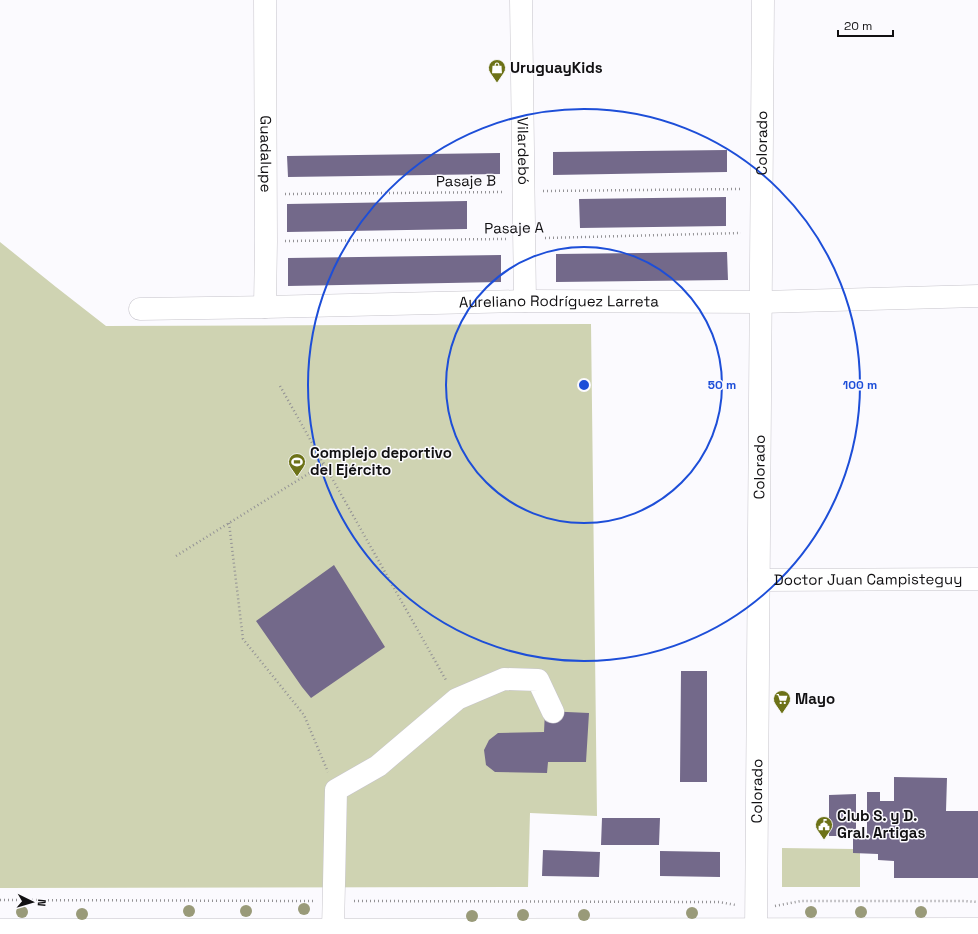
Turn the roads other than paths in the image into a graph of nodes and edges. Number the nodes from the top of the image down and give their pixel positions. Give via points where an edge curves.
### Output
1 (265, 0) edge
2 (521, 0) edge
3 (763, 0) edge
4 (978, 296) edge
5 (525, 301) junction
6 (761, 302) junction
7 (265, 307) junction
8 (140, 309) dead end
9 (978, 579) edge
10 (758, 580) junction
11 (553, 712) dead end
12 (756, 923) edge
13 (978, 929) edge
14 (0, 930) edge
15 (333, 930) junction

1 - 7 street, Guadalupe
2 - 5 street, Vilardebó
3 - 6 street, Colorado
4 - 6 street, Aureliano Rodríguez Larreta
5 - 6 street, Aureliano Rodríguez Larreta
5 - 7 street, Aureliano Rodríguez Larreta
6 - 10 street, Colorado
7 - 8 street, Aureliano Rodríguez Larreta
9 - 10 street, Doctor Juan Campisteguy
10 - 12 street, Colorado
11 - 15 street via 538,680 504,679 457,699 378,766 336,790
12 - 13 street
12 - 15 street
14 - 15 street

